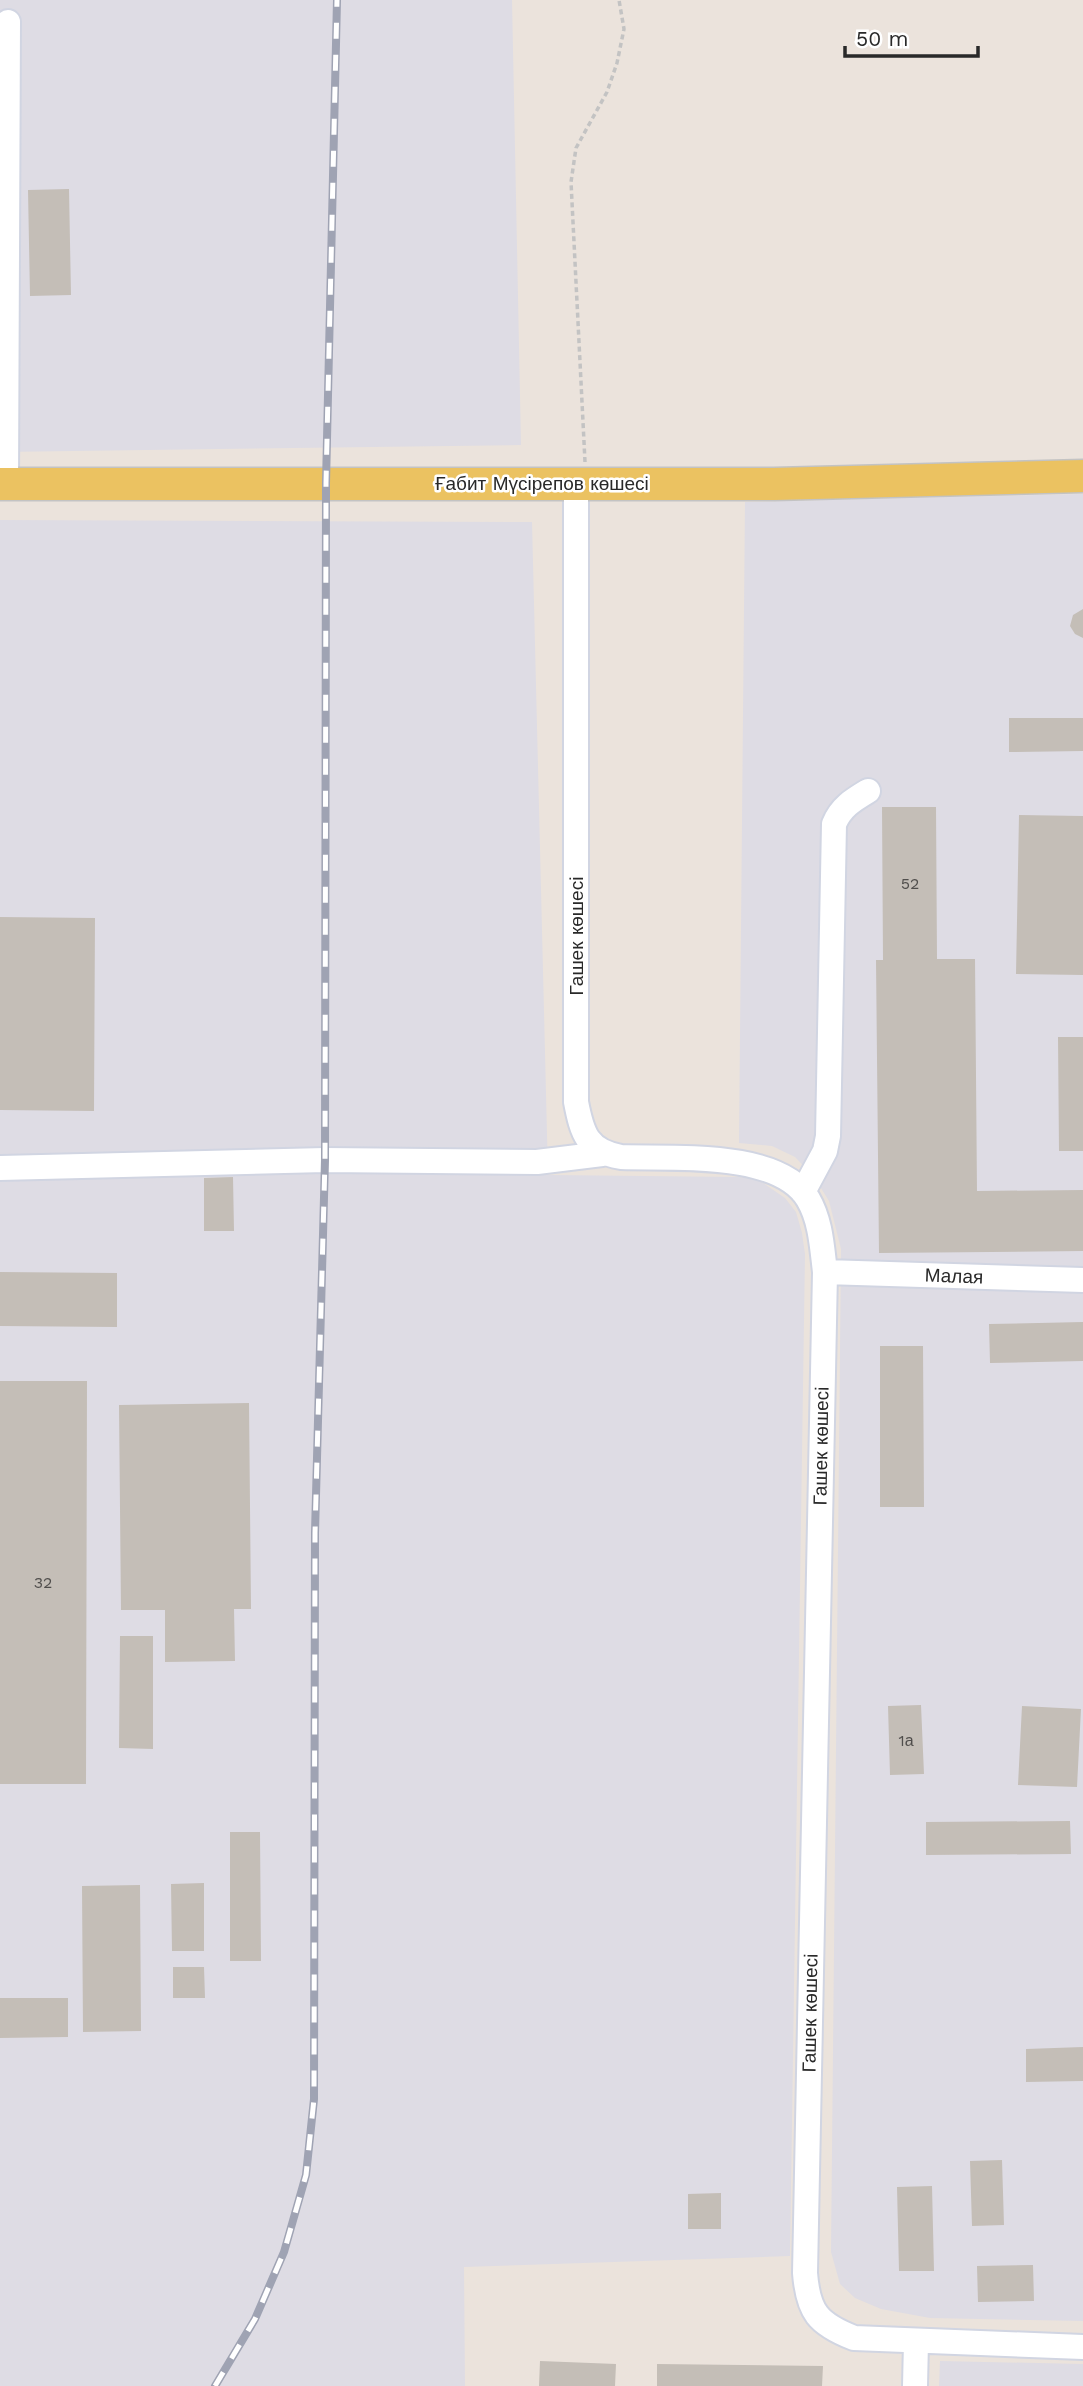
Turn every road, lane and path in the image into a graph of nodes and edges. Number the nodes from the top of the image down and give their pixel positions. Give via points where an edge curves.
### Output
1 (619, 0) edge
2 (8, 22) dead end
3 (1083, 476) edge
4 (3, 484) edge
5 (581, 484) junction
6 (868, 791) dead end
7 (602, 1154) junction
8 (0, 1168) edge
9 (803, 1192) junction
10 (825, 1272) junction
11 (1083, 1280) edge
12 (916, 2342) junction
13 (1083, 2347) edge
14 (915, 2386) edge

1 - 5 path via 624,29 617,63 607,92 576,148 571,182
2 - 4 street
3 - 5 main road, Ғабит Мүсірепов көшесі
4 - 5 main road, Ғабит Мүсірепов көшесі
5 - 7 street, Гашек көшесі via 576,1102 581,1126
6 - 9 street via 850,802 834,824 828,1136
7 - 8 street via 537,1161 325,1160
7 - 9 street via 744,1162 783,1175
9 - 10 street, Гашек көшесі via 816,1219
10 - 11 street, Малая
10 - 12 street, Гашек көшесі via 805,2273 807,2295 816,2316 837,2332 855,2338
12 - 13 street, Гашек көшесі
12 - 14 street

